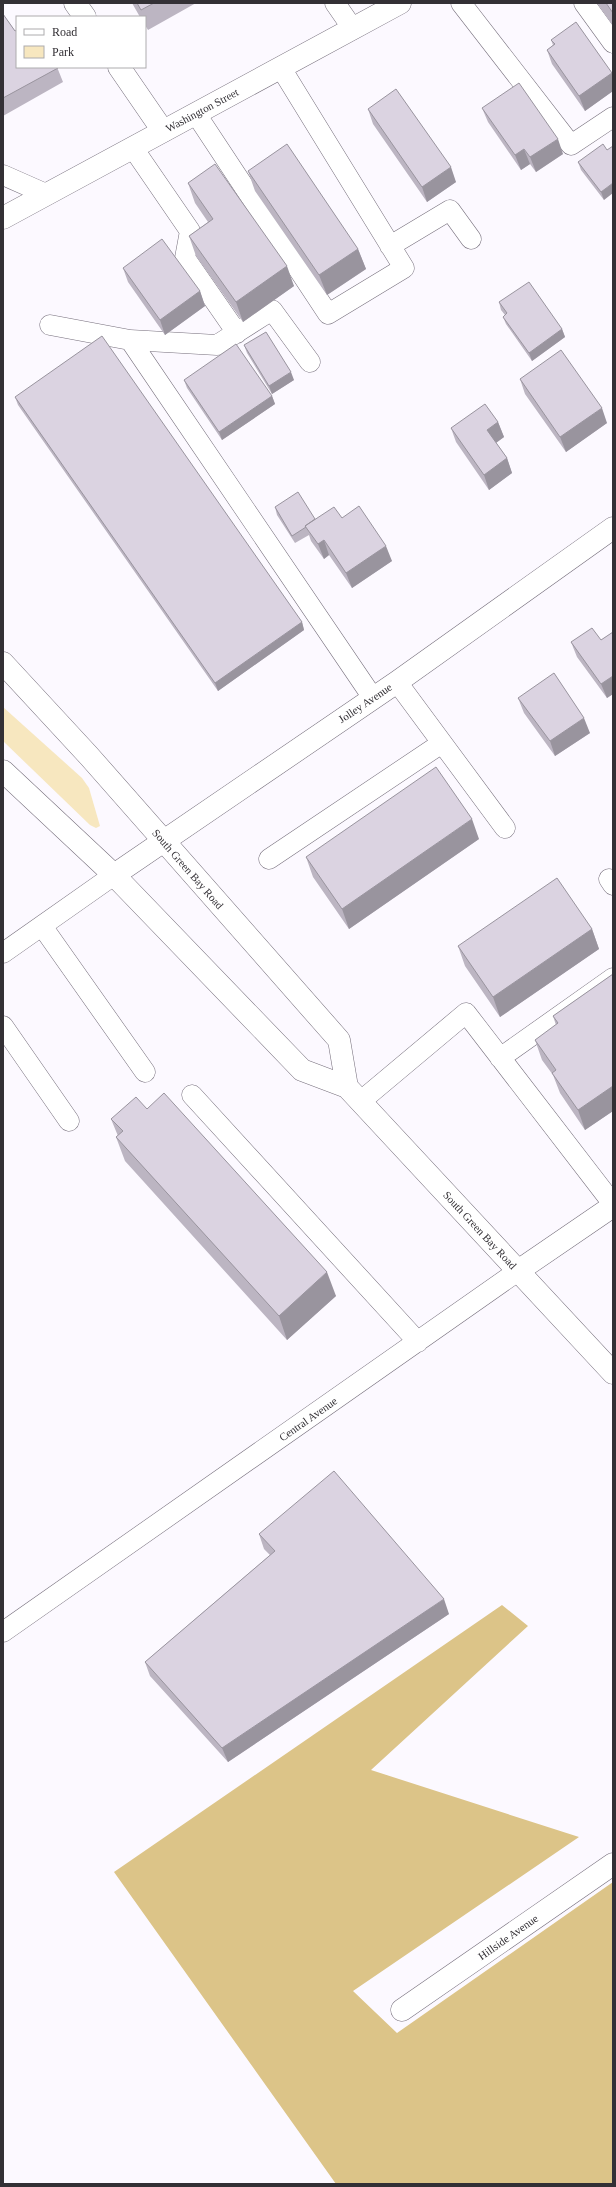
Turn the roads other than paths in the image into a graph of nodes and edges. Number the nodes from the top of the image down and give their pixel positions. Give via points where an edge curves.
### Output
1 (75, 3) edge
2 (335, 3) edge
3 (400, 3) edge
4 (461, 3) edge
5 (584, 3) edge
6 (84, 16) edge
7 (353, 29) junction
8 (613, 43) edge
9 (120, 68) edge
10 (281, 68) junction
11 (196, 114) junction
12 (613, 117) edge
13 (163, 131) junction
14 (133, 148) junction
15 (3, 175) edge
16 (46, 194) junction
17 (3, 218) edge
18 (471, 239) dead end
19 (390, 246) junction
20 (50, 325) dead end
21 (237, 333) junction
22 (130, 340) junction
23 (310, 362) dead end
24 (613, 528) edge
25 (3, 663) edge
26 (397, 682) junction
27 (373, 698) junction
28 (442, 743) junction
29 (3, 771) edge
30 (505, 828) dead end
31 (163, 841) junction
32 (269, 859) dead end
33 (114, 875) junction
34 (42, 926) junction
35 (3, 953) edge
36 (613, 978) edge
37 (3, 1026) edge
38 (500, 1058) junction
39 (145, 1072) dead end
40 (354, 1094) junction
41 (192, 1095) dead end
42 (69, 1121) dead end
43 (613, 1205) edge
44 (518, 1272) junction
45 (418, 1342) junction
46 (613, 1373) edge
47 (3, 1632) edge
48 (613, 1864) edge
49 (402, 2010) dead end

1 - 6 main road
2 - 7 lane
3 - 7 main road, Washington Street
4 - 12 lane via 571,145
5 - 8 lane
7 - 10 main road, Washington Street
9 - 13 main road
10 - 11 main road, Washington Street
10 - 19 lane
11 - 13 main road, Washington Street
11 - 19 lane via 328,314 404,268
13 - 14 main road, Washington Street
14 - 16 main road, Washington Street
14 - 21 lane via 190,231 185,258
15 - 16 lane
16 - 17 main road, Washington Street
18 - 19 lane via 450,210
20 - 22 lane
21 - 22 lane via 217,345
21 - 23 lane via 272,310
22 - 27 lane
24 - 26 main road, Jolley Avenue
25 - 31 main road, South Green Bay Road
26 - 27 main road, Jolley Avenue
26 - 28 lane
27 - 31 main road, Jolley Avenue
28 - 30 lane
28 - 32 lane
29 - 33 main road, South Green Bay Road
31 - 33 main road, Jolley Avenue
31 - 40 main road, South Green Bay Road via 340,1040
33 - 34 lane
33 - 40 main road, South Green Bay Road via 302,1070
34 - 35 lane
34 - 39 lane
36 - 38 lane
37 - 42 lane
38 - 40 lane via 466,1012
38 - 43 lane
40 - 44 main road, South Green Bay Road
41 - 45 lane
43 - 44 main road, Central Avenue
44 - 45 lane, Central Avenue
44 - 46 main road, South Green Bay Road
45 - 47 lane, Central Avenue
48 - 49 main road, Hillside Avenue

